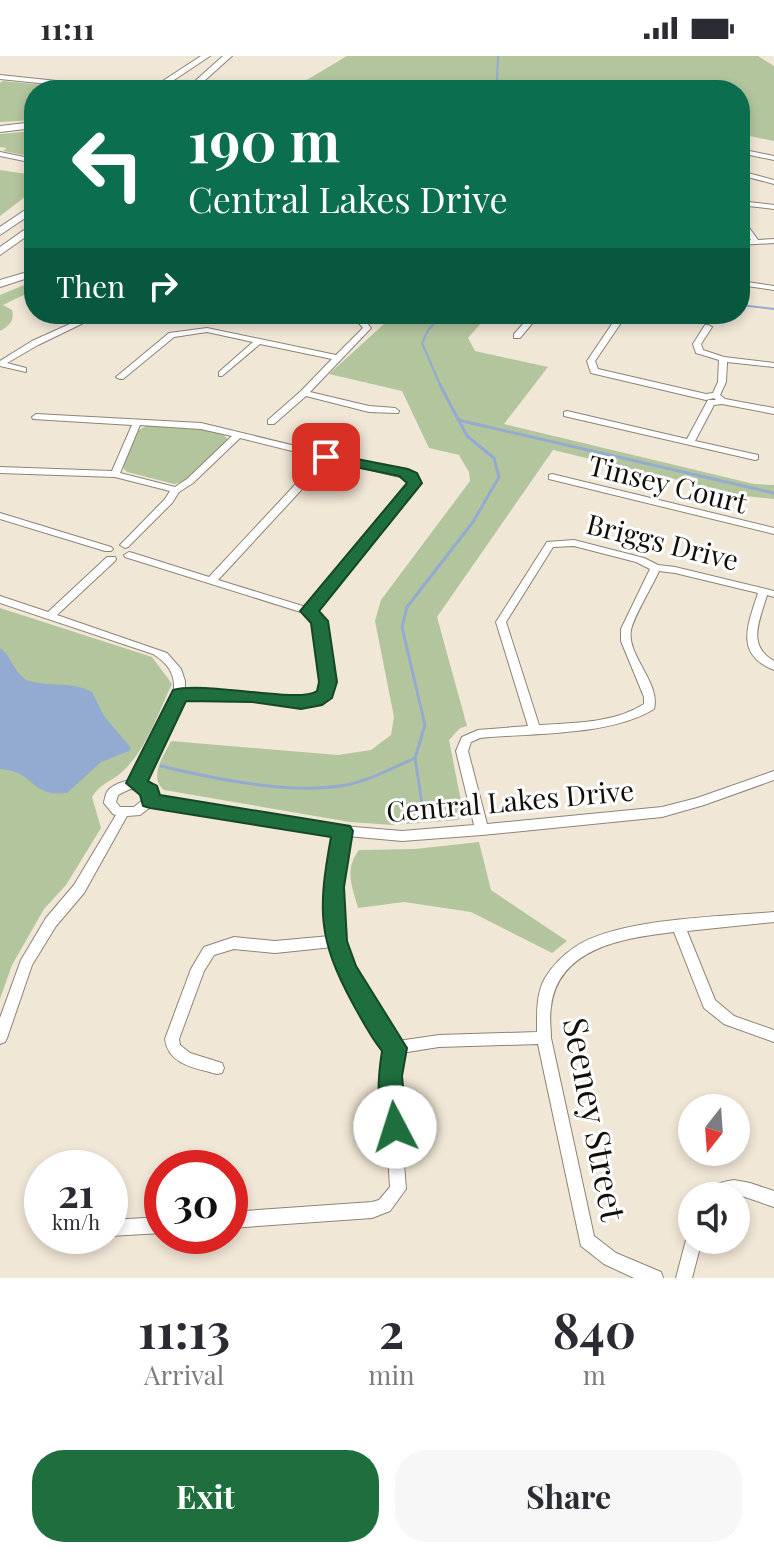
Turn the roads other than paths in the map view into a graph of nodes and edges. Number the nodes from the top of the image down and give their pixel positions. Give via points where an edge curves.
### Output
1 (207, 56) edge
2 (228, 56) edge
3 (0, 77) edge
4 (28, 80) edge
5 (169, 80) edge
6 (181, 80) edge
7 (200, 80) edge
8 (212, 80) edge
9 (24, 126) edge
10 (0, 129) edge
11 (750, 153) edge
12 (0, 154) edge
13 (774, 158) edge
14 (24, 160) edge
15 (0, 161) edge
16 (24, 162) edge
17 (750, 176) edge
18 (774, 182) edge
19 (750, 204) edge
20 (774, 207) edge
21 (24, 214) edge
22 (0, 232) edge
23 (750, 233) edge
24 (24, 234) edge
25 (774, 241) edge
26 (750, 242) edge
27 (756, 242) junction
28 (0, 252) edge
29 (24, 276) edge
30 (0, 284) edge
31 (750, 284) edge
32 (774, 288) edge
33 (76, 324) edge
34 (365, 324) edge
35 (527, 324) edge
36 (616, 324) edge
37 (708, 327) dead end
38 (517, 336) dead end
39 (259, 341) junction
40 (337, 358) junction
41 (723, 359) junction
42 (0, 364) edge
43 (774, 365) edge
44 (23, 370) dead end
45 (222, 374) dead end
46 (120, 377) dead end
47 (304, 393) junction
48 (714, 399) junction
49 (395, 411) dead end
50 (771, 412) edge
51 (567, 414) dead end
52 (36, 417) dead end
53 (271, 422) dead end
54 (137, 423) junction
55 (239, 434) junction
56 (691, 440) junction
57 (326, 457) junction
58 (755, 457) dead end
59 (0, 470) edge
60 (115, 474) junction
61 (552, 477) dead end
62 (176, 490) junction
63 (0, 516) edge
64 (774, 531) edge
65 (127, 550) junction
66 (109, 554) junction
67 (656, 568) junction
68 (211, 581) junction
69 (769, 593) edge
70 (0, 599) edge
71 (308, 611) junction
72 (50, 616) junction
73 (774, 666) edge
74 (179, 695) junction
75 (534, 728) junction
76 (772, 778) edge
77 (136, 783) junction
78 (150, 801) junction
79 (123, 813) junction
80 (482, 830) junction
81 (342, 831) junction
82 (774, 917) edge
83 (678, 926) junction
84 (336, 941) junction
85 (774, 1036) edge
86 (0, 1038) edge
87 (544, 1038) junction
88 (395, 1048) junction
89 (217, 1068) dead end
90 (750, 1191) edge
91 (774, 1199) edge
92 (248, 1219) edge
93 (690, 1254) edge
94 (655, 1278) edge
95 (684, 1278) edge

1 - 5 highway
1 - 6 highway
2 - 7 highway
2 - 8 highway
3 - 4 street
9 - 10 highway
11 - 13 main road
12 - 14 main road
15 - 16 main road
17 - 18 street
19 - 20 street
21 - 22 highway
23 - 27 street
24 - 28 highway
25 - 27 street
26 - 27 street
29 - 30 highway
31 - 32 street
33 - 42 street
34 - 40 street
35 - 38 street
36 - 48 street via 591,361 594,371
37 - 41 street via 696,349
39 - 40 street
39 - 45 street
39 - 46 street via 217,331 175,334
40 - 47 street
41 - 43 street
41 - 48 street via 723,379
42 - 44 street
47 - 49 street
47 - 53 street
48 - 50 street
48 - 56 street
51 - 56 street
52 - 54 street
54 - 55 street
54 - 60 street
55 - 57 street
55 - 62 street
56 - 58 street
57 - 68 street
57 - 71 street via 403,472 415,483
59 - 60 street
60 - 62 street
61 - 64 street, Tinsey Court
62 - 65 street
63 - 66 street
65 - 66 street
65 - 68 street
66 - 72 street
67 - 69 street, Briggs Drive
67 - 75 street via 626,629 651,702 647,710 616,721
67 - 75 street, Briggs Drive via 568,542 546,549 501,622
68 - 71 street
69 - 73 street via 751,643 754,654
70 - 72 street
71 - 74 street via 319,621 328,682 321,698 301,703
72 - 74 street via 166,657 180,679
74 - 77 street
75 - 80 street via 478,734 463,745
76 - 80 street, Central Lakes Drive via 662,812
77 - 78 street via 150,791
77 - 79 street via 112,793 112,807
78 - 79 street via 142,809
78 - 81 street, Central Lakes Drive
79 - 86 street via 79,889 26,964
80 - 81 street, Central Lakes Drive via 402,836
81 - 84 street via 333,892
82 - 83 street, Seeney Street
83 - 85 street via 709,1004 729,1020
83 - 87 street, Seeney Street via 606,936 569,958 546,995
84 - 88 street via 345,968
84 - 89 street via 275,947 234,943 209,951 172,1039 178,1054
87 - 88 street via 453,1040
87 - 94 street, Seeney Street via 587,1240 609,1258
88 - 92 street via 390,1076 400,1179 393,1198 372,1210
90 - 91 street
93 - 95 street

